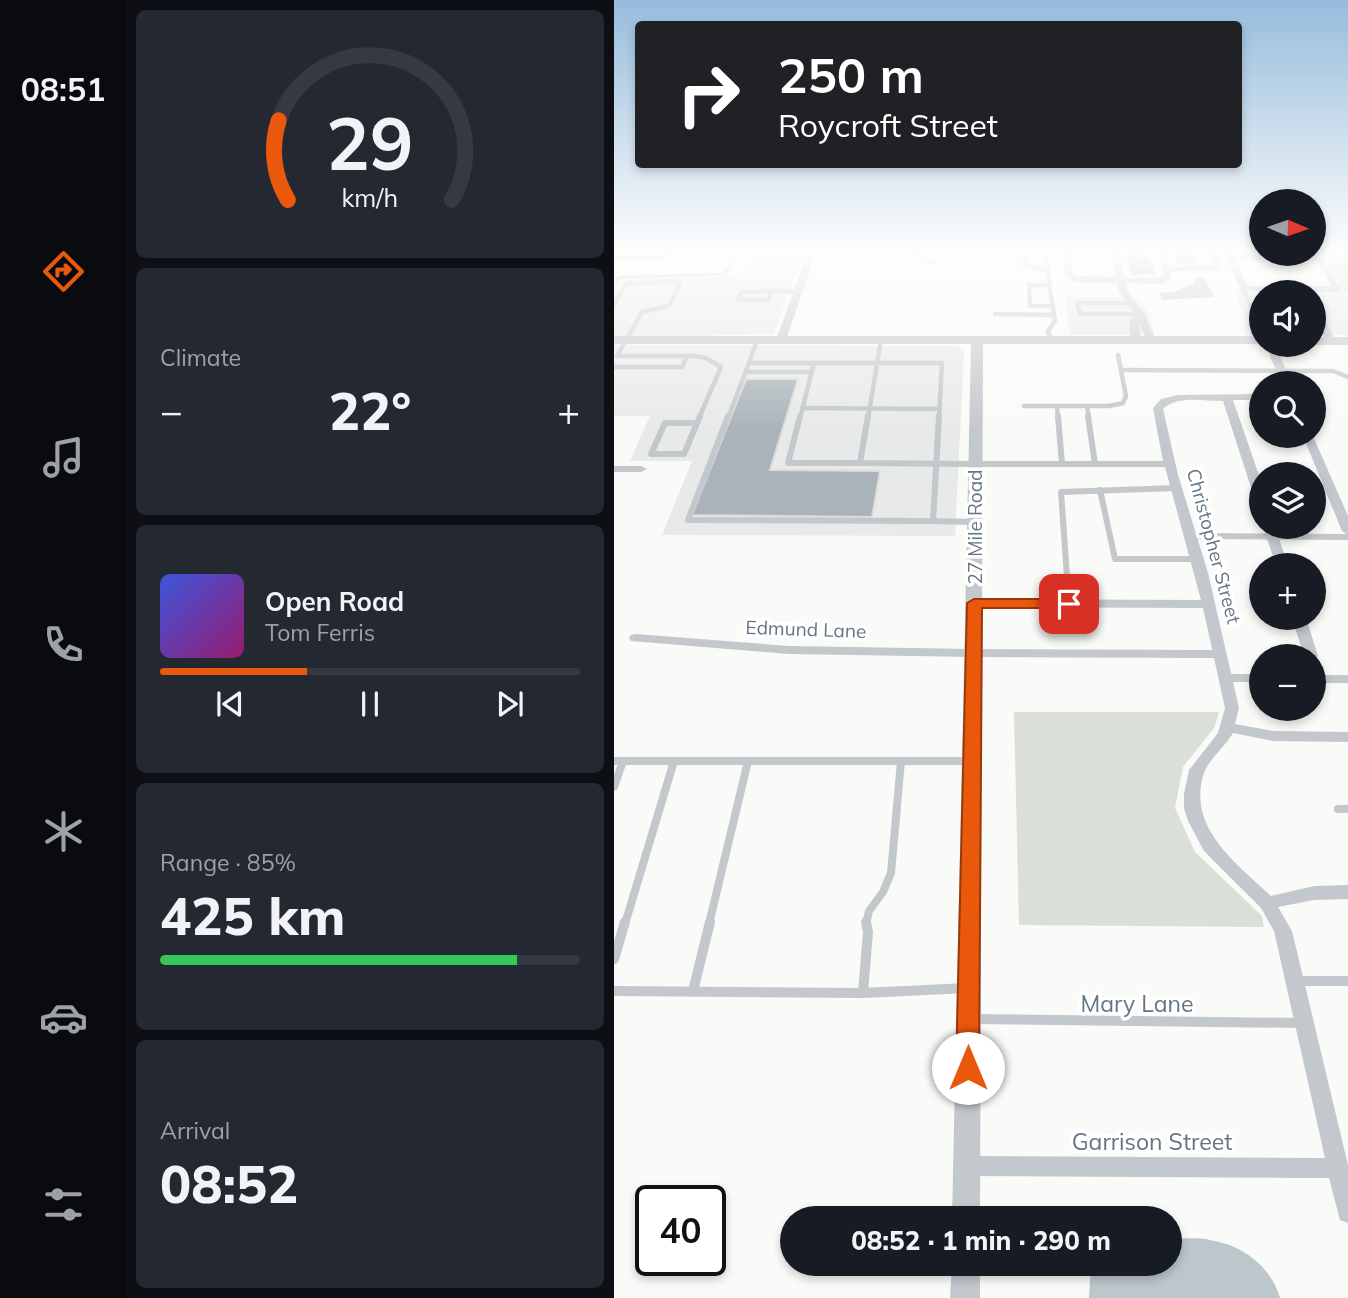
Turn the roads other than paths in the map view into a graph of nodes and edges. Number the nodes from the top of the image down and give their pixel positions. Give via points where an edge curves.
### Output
1 (652, 310) edge
2 (792, 310) edge
3 (1053, 310) edge
4 (1079, 310) edge
5 (1137, 310) edge
6 (995, 314) dead end
7 (1140, 314) junction
8 (1054, 315) junction
9 (1326, 331) edge
10 (620, 340) edge
11 (757, 340) junction
12 (781, 340) junction
13 (881, 340) junction
14 (1150, 340) junction
15 (1249, 340) edge
16 (977, 341) junction
17 (1051, 341) junction
18 (1136, 341) junction
19 (1326, 341) edge
20 (1331, 341) junction
21 (1348, 341) edge
22 (1118, 355) dead end
23 (616, 356) edge
24 (687, 356) junction
25 (1275, 357) edge
26 (749, 363) junction
27 (814, 363) junction
28 (878, 363) junction
29 (614, 365) edge
30 (1122, 370) junction
31 (1281, 370) junction
32 (745, 372) junction
33 (812, 372) junction
34 (1348, 377) edge
35 (1227, 397) junction
36 (1249, 397) edge
37 (1024, 406) dead end
38 (1057, 406) junction
39 (1087, 407) junction
40 (802, 408) junction
41 (870, 409) junction
42 (940, 409) junction
43 (697, 423) junction
44 (1313, 448) edge
45 (860, 463) junction
46 (936, 464) junction
47 (975, 464) junction
48 (1062, 464) junction
49 (1095, 464) junction
50 (1169, 464) junction
51 (1249, 464) edge
52 (614, 469) edge
53 (641, 469) dead end
54 (1176, 488) junction
55 (1100, 489) junction
56 (933, 521) junction
57 (975, 522) junction
58 (1348, 531) edge
59 (1249, 532) edge
60 (1326, 535) edge
61 (1191, 536) junction
62 (1348, 537) edge
63 (1198, 559) junction
64 (974, 603) junction
65 (1069, 604) junction
66 (1209, 604) junction
67 (636, 638) dead end
68 (974, 653) junction
69 (1221, 654) junction
70 (1326, 676) edge
71 (1227, 678) junction
72 (1249, 678) edge
73 (1348, 679) edge
74 (1228, 727) junction
75 (1348, 737) edge
76 (619, 761) edge
77 (674, 761) junction
78 (748, 761) junction
79 (901, 761) junction
80 (972, 761) junction
81 (614, 787) edge
82 (1348, 892) edge
83 (1267, 903) junction
84 (614, 959) edge
85 (1295, 981) junction
86 (1348, 981) edge
87 (968, 988) junction
88 (614, 991) edge
89 (693, 991) junction
90 (863, 993) junction
91 (968, 1019) junction
92 (1305, 1023) junction
93 (967, 1166) junction
94 (1337, 1168) junction
95 (966, 1206) edge
96 (1348, 1213) edge
97 (966, 1276) edge
98 (965, 1298) edge

1 - 10 lane via 641,312
2 - 12 street
3 - 8 lane
4 - 7 lane via 1080,314
5 - 7 street
6 - 8 lane
7 - 14 street
7 - 18 street via 1134,321
8 - 17 lane via 1048,331
9 - 20 street
10 - 11 street
10 - 23 lane
11 - 12 street
11 - 26 lane
12 - 13 street
13 - 16 street
13 - 28 lane
14 - 15 street
14 - 18 street
16 - 17 street
16 - 47 street, 27 Mile Road
17 - 18 street
19 - 20 street
20 - 21 street
22 - 30 lane
23 - 24 lane
23 - 29 lane
24 - 29 lane via 682,367
24 - 43 lane via 706,358 721,367
25 - 31 street
26 - 27 lane
26 - 32 lane
27 - 28 lane
27 - 33 lane
28 - 41 lane
28 - 42 lane via 942,363
30 - 31 lane
30 - 39 lane via 1123,403
31 - 34 lane via 1333,371
32 - 33 lane
32 - 56 lane via 688,520
33 - 40 lane
35 - 36 street, Christopher Street
35 - 50 street, Christopher Street via 1178,398 1160,404
35 - 51 street
37 - 38 lane
38 - 39 lane
38 - 48 lane
39 - 49 lane
40 - 41 lane
40 - 45 lane via 788,463
41 - 42 lane
41 - 45 lane
42 - 46 lane
43 - 43 lane via 684,454 651,454 665,423
44 - 58 street
45 - 46 lane
46 - 47 lane
46 - 56 lane
47 - 48 street
47 - 57 street, 27 Mile Road
48 - 49 street
49 - 50 street
50 - 54 street, Christopher Street
52 - 53 street
54 - 55 lane
54 - 61 street, Christopher Street
55 - 63 lane via 1115,559
55 - 65 lane via 1068,490 1060,495
56 - 57 lane
57 - 64 street, 27 Mile Road
59 - 61 lane
60 - 62 lane
61 - 63 street, Christopher Street
63 - 66 street, Christopher Street
64 - 65 street
64 - 68 street, 27 Mile Road
65 - 66 street
66 - 69 street, Christopher Street
67 - 68 street, Edmund Lane via 788,650
68 - 69 lane
68 - 80 street, 27 Mile Road
69 - 71 street, Christopher Street
70 - 73 lane
71 - 72 lane
71 - 74 street, Christopher Street via 1232,708
74 - 75 street via 1273,736
74 - 83 street via 1197,770 1192,808 1210,847
76 - 77 lane
76 - 81 lane
77 - 78 lane
77 - 84 lane
78 - 79 lane
78 - 89 lane
79 - 80 lane
79 - 90 lane via 891,873 866,921
80 - 87 street, 27 Mile Road
82 - 83 street via 1314,893
83 - 85 street via 1283,931
85 - 86 lane
85 - 92 street
87 - 90 lane
87 - 91 street, 27 Mile Road
88 - 89 lane
89 - 90 lane
91 - 92 lane, Mary Lane
91 - 93 street, 27 Mile Road
92 - 94 street
93 - 94 street, Garrison Street
93 - 95 street, 27 Mile Road
94 - 96 street
97 - 98 street

